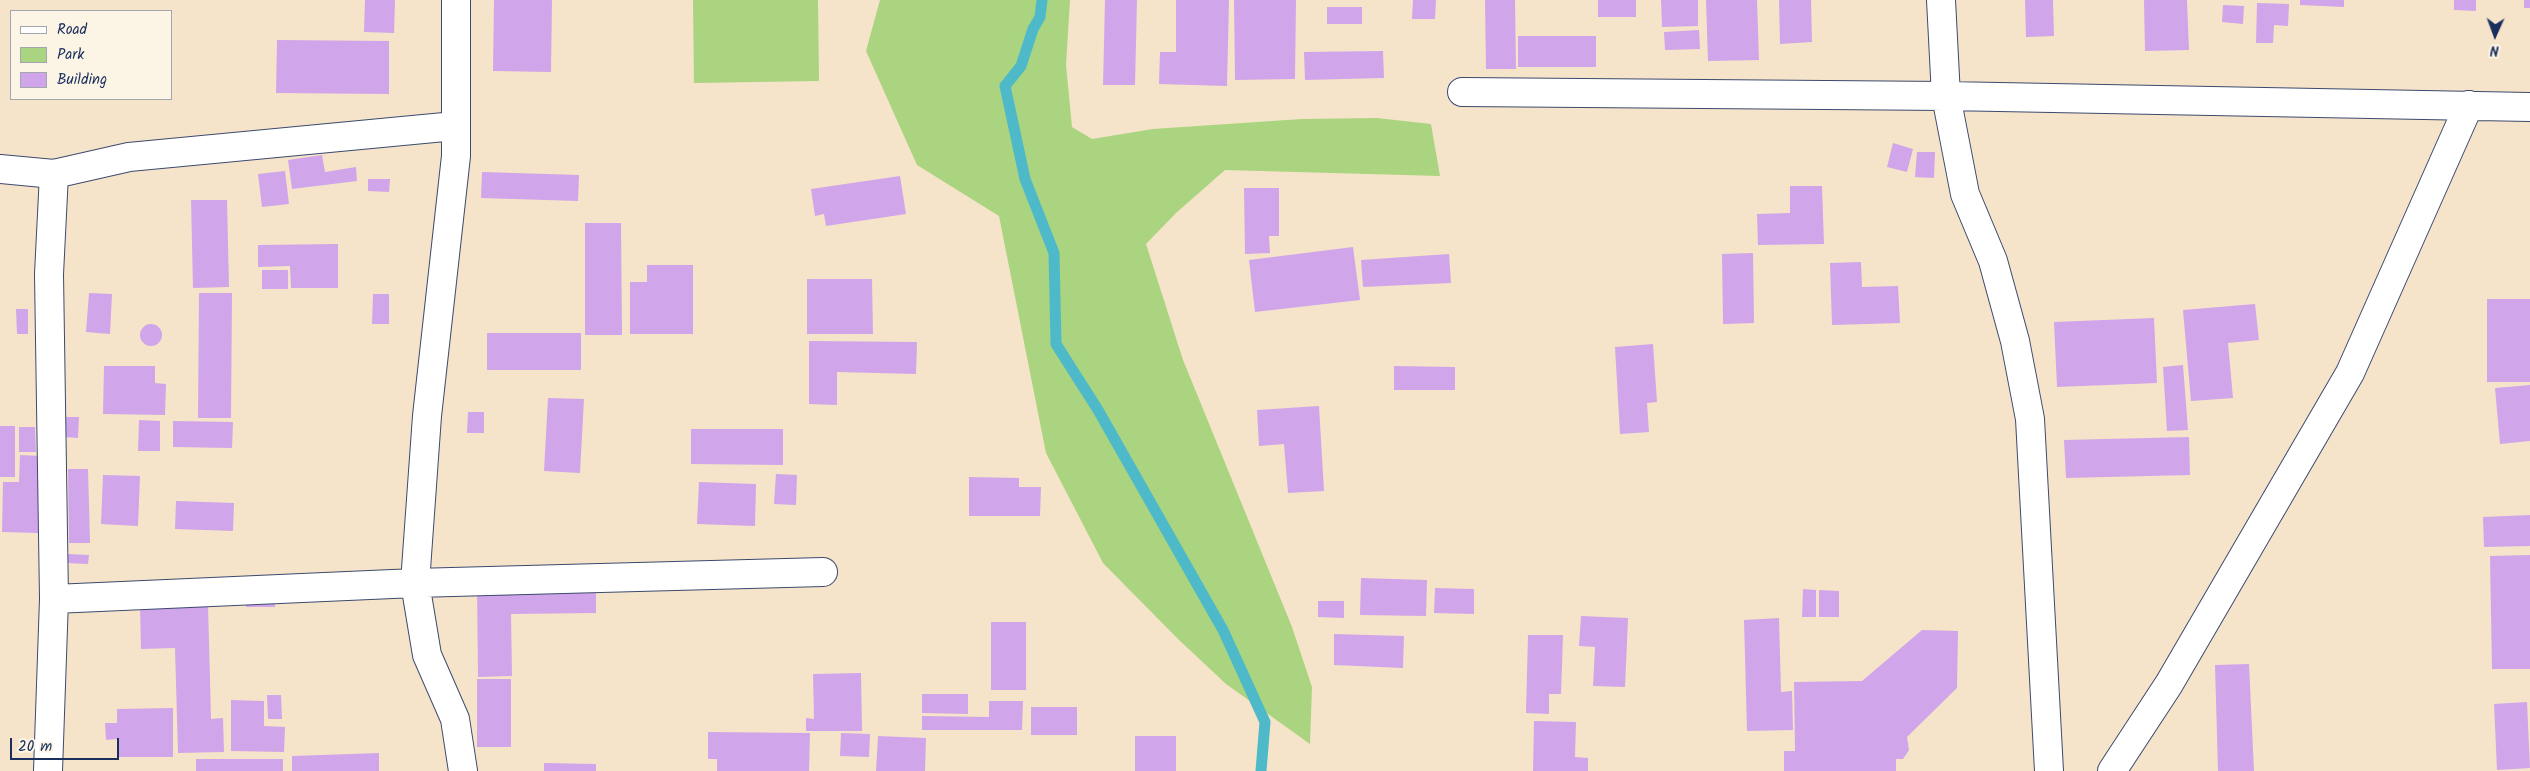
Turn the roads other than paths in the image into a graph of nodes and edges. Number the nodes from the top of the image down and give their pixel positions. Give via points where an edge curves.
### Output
1 (456, 0) edge
2 (1941, 0) edge
3 (1462, 92) dead end
4 (1946, 96) junction
5 (2469, 105) junction
6 (2530, 107) edge
7 (455, 126) junction
8 (0, 169) edge
9 (54, 174) junction
10 (823, 572) dead end
11 (415, 583) junction
12 (54, 599) junction
13 (48, 771) edge
14 (463, 771) edge
15 (2048, 771) edge
16 (2112, 771) edge

1 - 7 street
2 - 4 street
3 - 4 street
4 - 5 street
4 - 15 street via 1965,194 1993,261 2016,341 2030,419
5 - 6 street
5 - 16 street via 2350,373 2170,684
7 - 9 street via 129,157
7 - 11 street via 453,193 446,229 427,416
8 - 9 street
9 - 12 street via 49,274
10 - 11 street
11 - 12 street
11 - 14 street via 427,655 455,719
12 - 13 street

